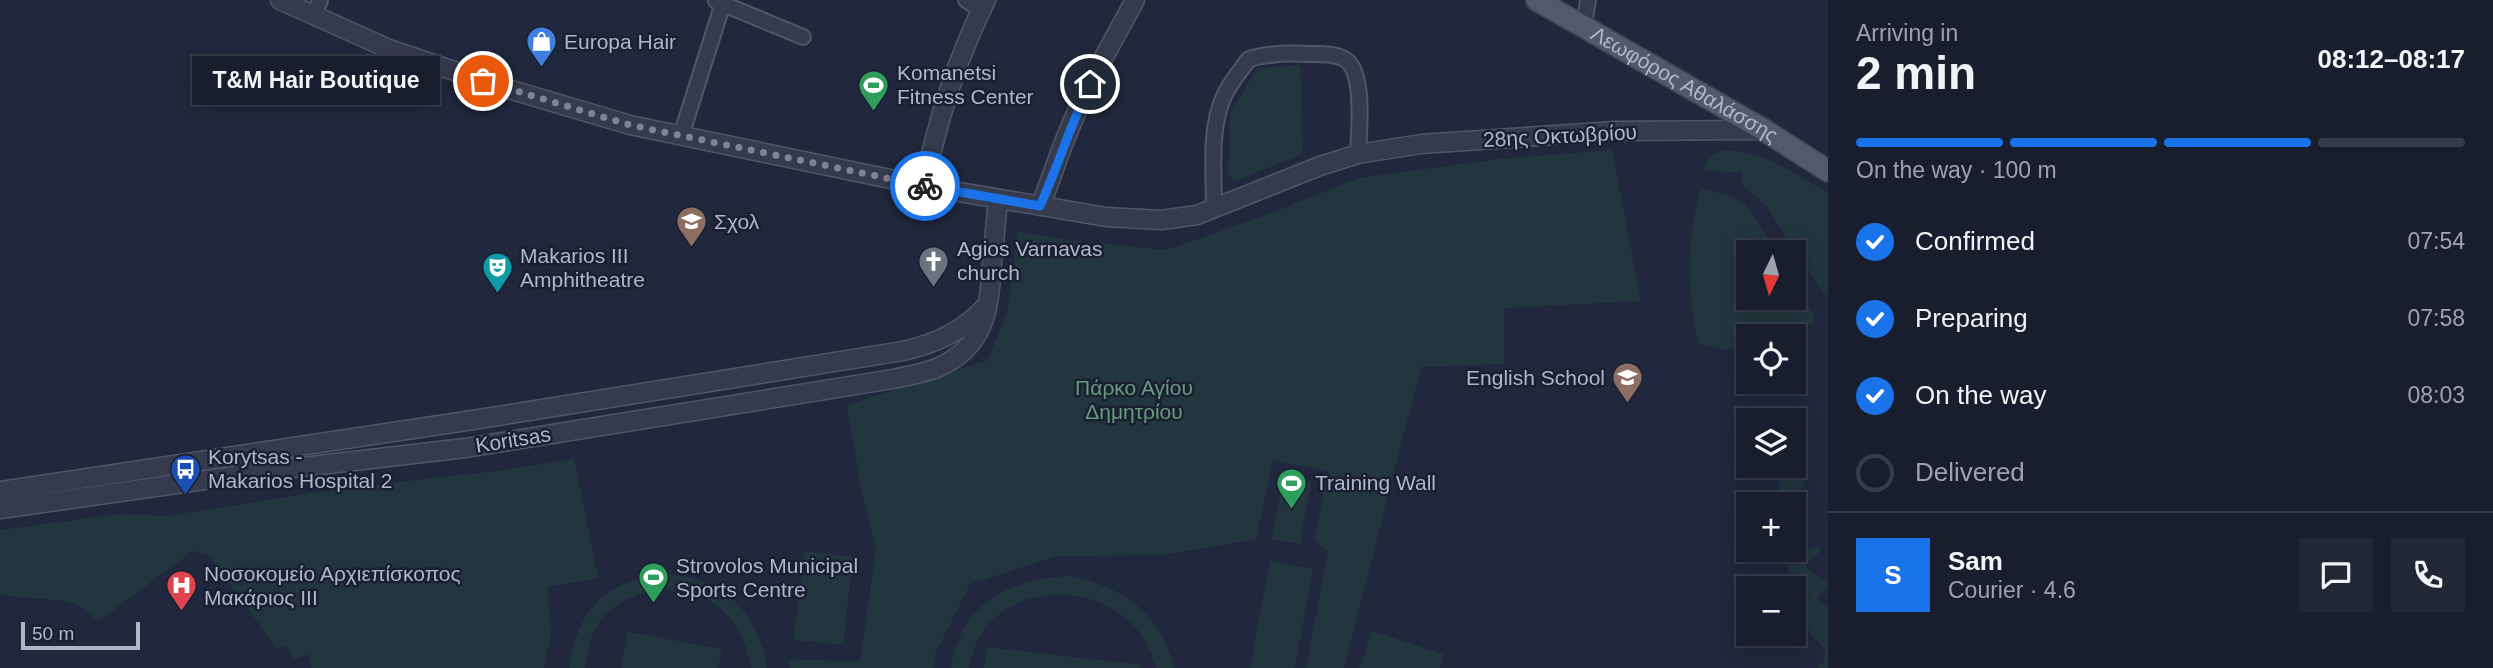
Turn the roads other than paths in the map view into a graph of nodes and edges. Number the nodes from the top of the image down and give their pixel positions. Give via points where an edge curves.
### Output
1 (280, 0) edge
2 (1135, 0) edge
3 (1537, 0) edge
4 (1588, 0) edge
5 (719, 2) edge
6 (978, 3) edge
7 (317, 8) edge
8 (1584, 26) junction
9 (803, 37) dead end
10 (1763, 130) junction
11 (681, 136) junction
12 (1358, 154) junction
13 (1828, 172) edge
14 (924, 186) junction
15 (998, 199) junction
16 (1040, 206) junction
17 (1214, 207) junction
18 (989, 302) junction
19 (0, 491) edge
20 (0, 509) edge

1 - 7 street, 28ης Οκτωβρίου
2 - 16 street via 1090,84
3 - 8 main road, Λεωφόρος Αθαλάσσης
4 - 8 street
5 - 9 street
5 - 11 street
6 - 14 street via 934,135
7 - 11 street, 28ης Οκτωβρίου via 389,49 505,88
8 - 10 main road, Λεωφόρος Αθαλάσσης
10 - 12 street, 28ης Οκτωβρίου via 1538,135
10 - 13 main road, Λεωφόρος Αθαλάσσης
11 - 14 street, 28ης Οκτωβρίου
12 - 17 street, 28ης Οκτωβρίου
12 - 17 street via 1358,85 1354,68 1345,59 1281,53 1249,59 1230,85 1218,114
14 - 15 street, 28ης Οκτωβρίου
15 - 16 street, 28ης Οκτωβρίου
15 - 18 street, Koritsas
16 - 17 street, 28ης Οκτωβρίου via 1161,220 1197,215
18 - 19 street, Koritsas via 957,332 904,351 206,452
18 - 20 street, Koritsas via 977,336 956,357 893,379 465,448

